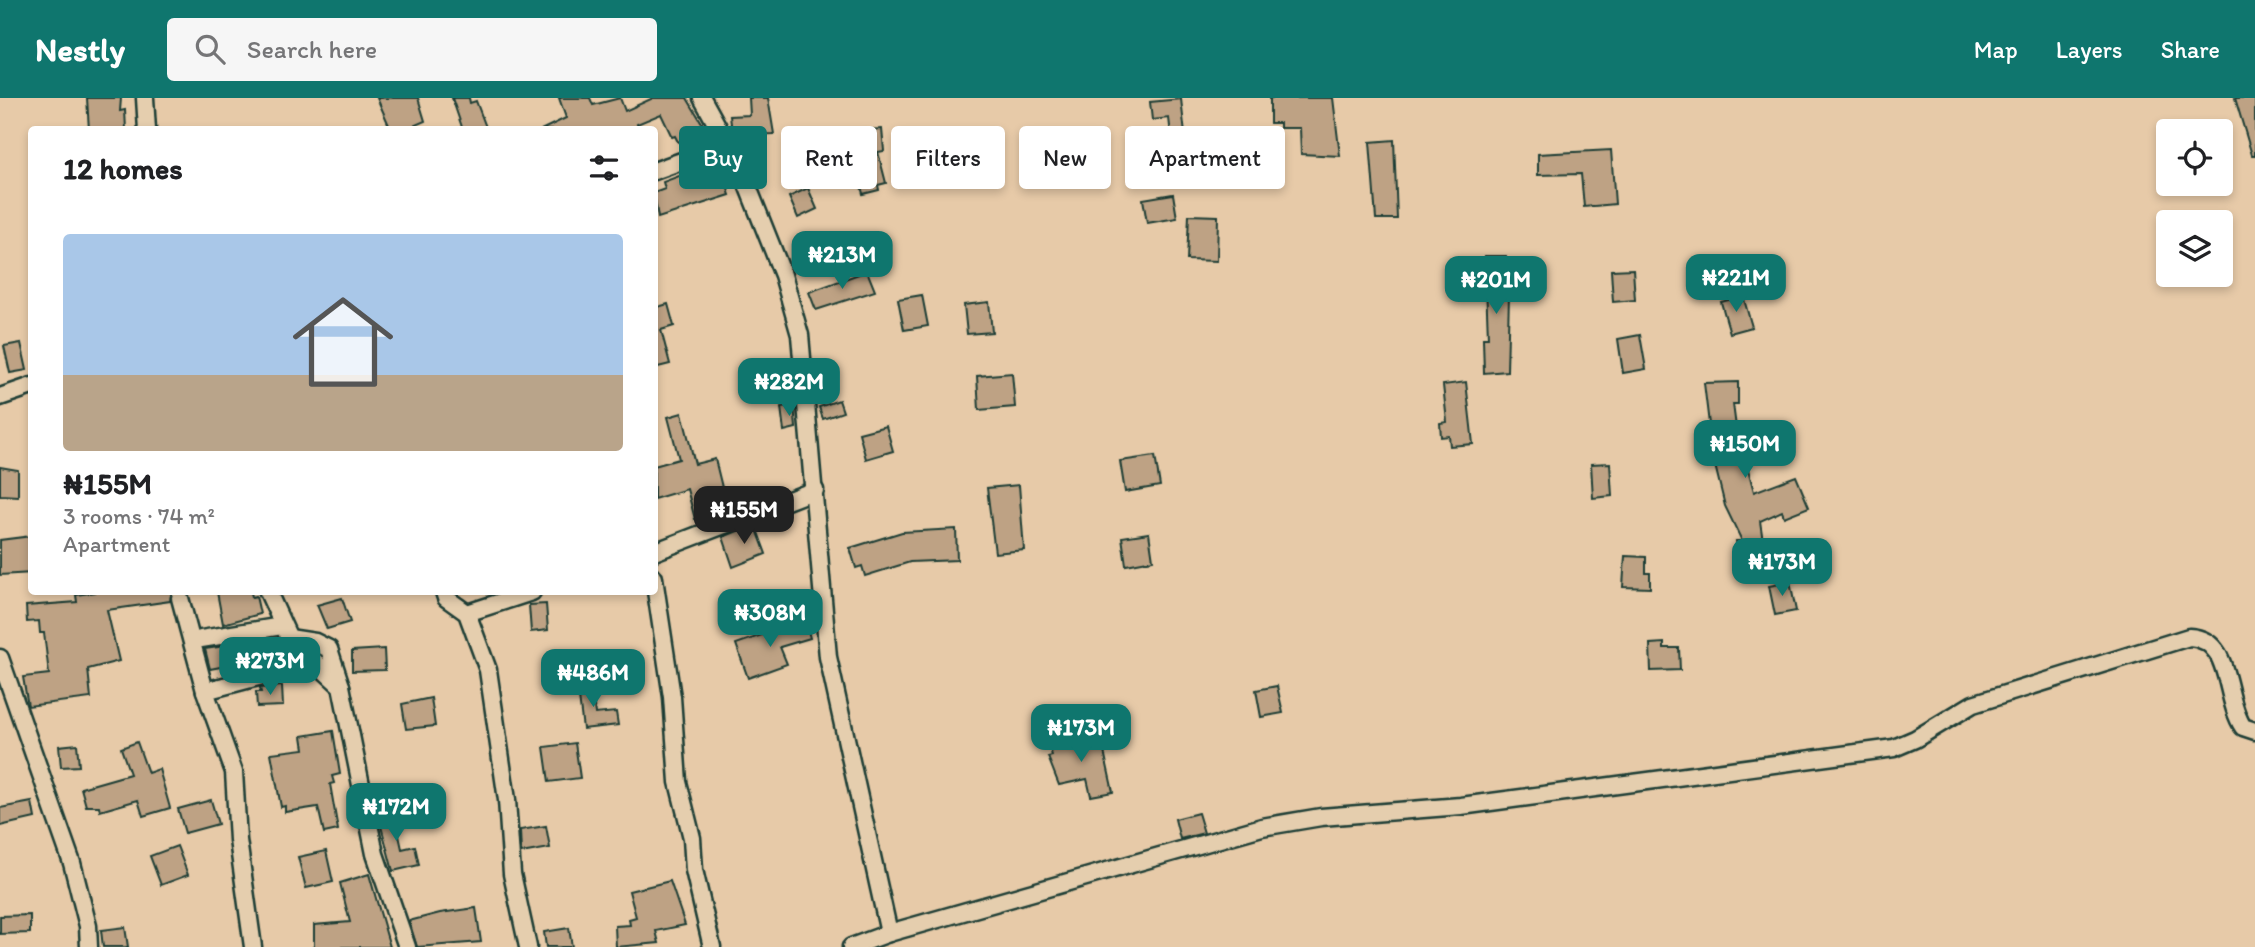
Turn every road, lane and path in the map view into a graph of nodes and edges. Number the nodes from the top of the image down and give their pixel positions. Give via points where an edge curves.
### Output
1 (145, 98) edge
2 (702, 98) edge
3 (147, 126) edge
4 (717, 126) edge
5 (679, 162) edge
6 (658, 170) edge
7 (749, 189) edge
8 (28, 387) edge
9 (0, 397) edge
10 (815, 490) junction
11 (658, 550) edge
12 (269, 595) edge
13 (445, 595) edge
14 (523, 595) edge
15 (657, 595) edge
16 (180, 598) dead end
17 (467, 613) junction
18 (286, 632) junction
19 (201, 639) dead end
20 (0, 658) edge
21 (205, 691) junction
22 (2255, 731) edge
23 (889, 933) junction
24 (89, 947) edge
25 (253, 947) edge
26 (407, 947) edge
27 (528, 947) edge
28 (712, 947) edge
29 (851, 947) edge

1 - 3 street
2 - 4 street
5 - 6 street
7 - 10 street via 783,275 800,334
8 - 9 street
10 - 11 street
10 - 23 street via 828,657
12 - 18 street
13 - 17 street
14 - 17 street
15 - 28 street via 672,697 678,782
16 - 21 street
17 - 27 street via 488,670 508,800 512,874
18 - 19 street
18 - 21 street via 286,659 262,676
18 - 26 street via 341,686 375,854
20 - 24 street via 72,863 89,926
21 - 25 street via 234,772
22 - 23 street via 2243,727 2236,717 2213,643 2189,637 1973,704 1894,748 1461,806 1321,817 1262,827
23 - 29 street

